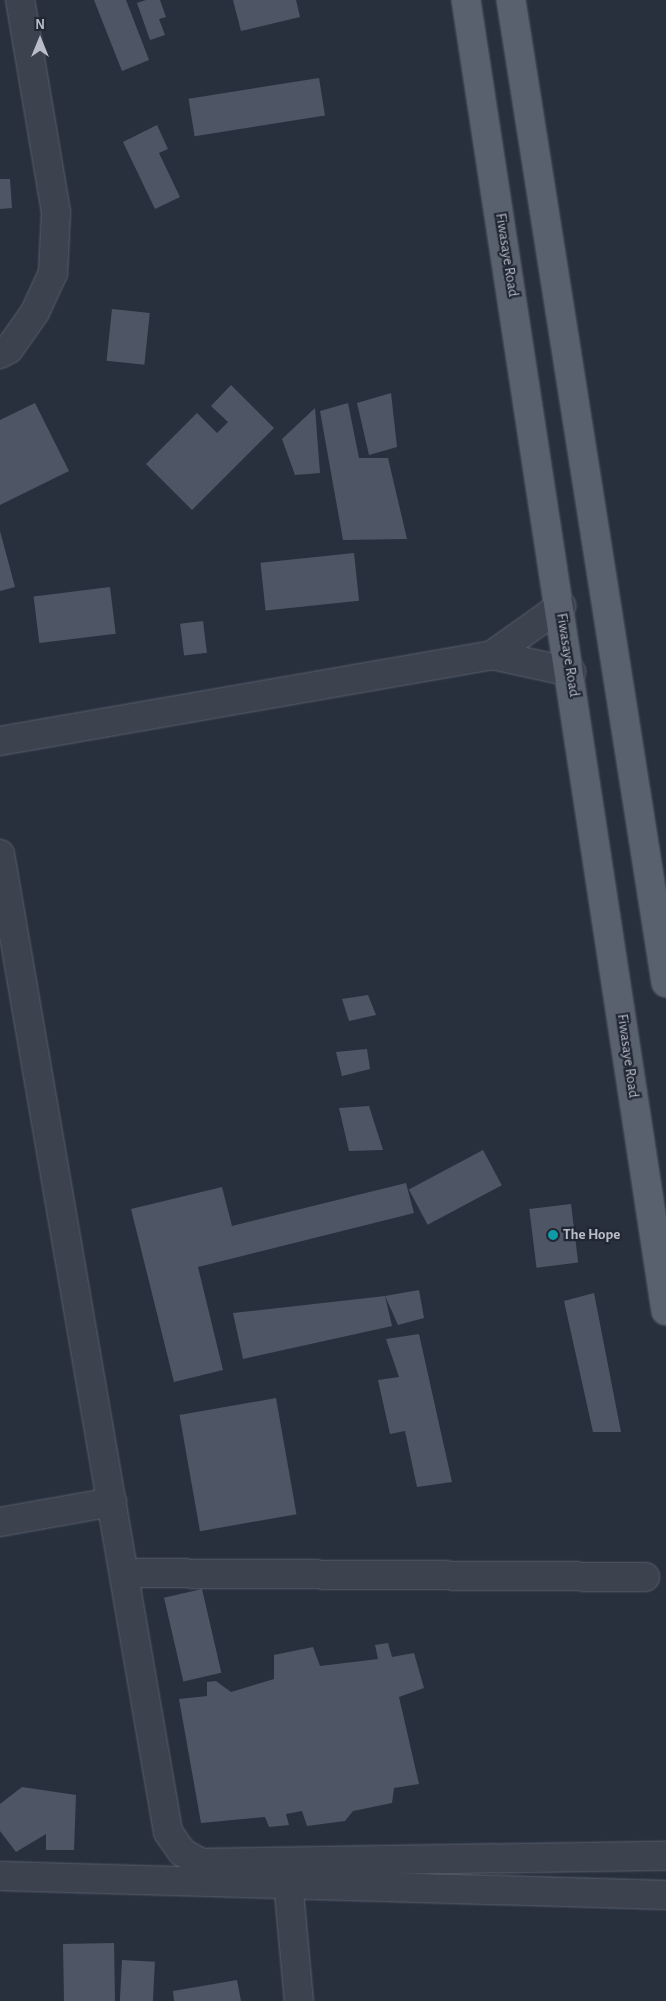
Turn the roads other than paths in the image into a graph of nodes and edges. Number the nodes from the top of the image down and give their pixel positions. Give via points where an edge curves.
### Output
1 (20, 0) edge
2 (466, 0) edge
3 (511, 0) edge
4 (0, 354) edge
5 (561, 606) junction
6 (492, 654) junction
7 (571, 672) junction
8 (0, 741) edge
9 (0, 854) edge
10 (666, 983) edge
11 (666, 1311) edge
12 (112, 1502) junction
13 (0, 1522) edge
14 (124, 1573) junction
15 (645, 1577) dead end
16 (666, 1856) edge
17 (0, 1876) edge
18 (288, 1881) junction
19 (666, 1895) edge
20 (299, 2001) edge

1 - 4 street via 56,212 53,264 35,312 9,349
2 - 5 main road, Fiwasaye Road
3 - 10 main road
5 - 6 street
5 - 7 main road, Fiwasaye Road
6 - 7 street
6 - 8 street
7 - 11 main road, Fiwasaye Road
9 - 12 street
12 - 13 street
12 - 14 street
14 - 15 street
14 - 16 street via 168,1832 182,1852 202,1863
17 - 18 street
18 - 19 street
18 - 20 street

